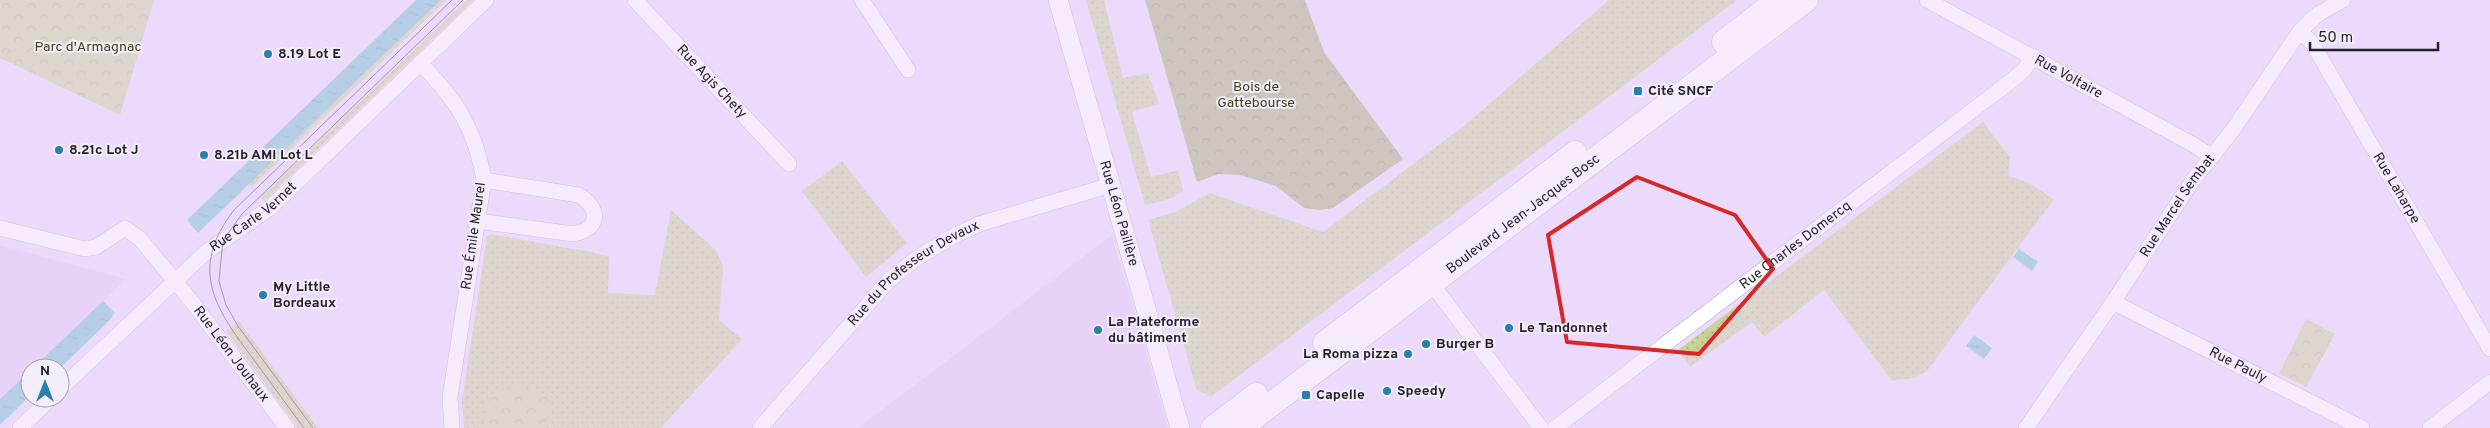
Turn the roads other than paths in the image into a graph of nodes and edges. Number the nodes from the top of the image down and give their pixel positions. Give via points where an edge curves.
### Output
1 (486, 0) edge
2 (635, 0) edge
3 (862, 0) edge
4 (1058, 0) edge
5 (1778, 0) edge
6 (1806, 0) edge
7 (1927, 0) edge
8 (2343, 0) edge
9 (2300, 31) junction
10 (2033, 56) junction
11 (420, 63) junction
12 (908, 70) dead end
13 (2211, 156) junction
14 (789, 164) dead end
15 (484, 180) junction
16 (1110, 185) junction
17 (477, 221) junction
18 (0, 228) edge
19 (1473, 230) junction
20 (175, 281) junction
21 (1431, 283) junction
22 (1400, 285) junction
23 (2113, 302) junction
24 (2490, 349) edge
25 (70, 380) edge
26 (2490, 382) edge
27 (41, 408) edge
28 (20, 428) edge
29 (287, 428) edge
30 (452, 428) edge
31 (760, 428) edge
32 (1180, 428) edge
33 (1213, 428) edge
34 (1240, 428) edge
35 (1541, 428) edge
36 (1555, 428) edge
37 (2026, 428) edge
38 (2362, 428) edge
39 (2430, 428) edge

1 - 11 street, Rue Carle Vernet
2 - 14 street, Rue Agis Chety
3 - 12 street
4 - 16 street, Rue Léon Paillère
5 - 19 main road, Boulevard Jean-Jacques Bosc
6 - 21 main road, Boulevard Jean-Jacques Bosc
7 - 10 street, Rue Voltaire
8 - 9 street, Rue Marcel Sembat via 2318,14
9 - 13 street, Rue Marcel Sembat via 2232,131
9 - 24 street, Rue Laharpe via 2312,43
10 - 13 street, Rue Voltaire
10 - 36 street, Rue Charles Domercq via 2011,81
11 - 15 street, Rue Émile Maurel via 468,124 477,146
11 - 20 street, Rue Carle Vernet via 270,208 213,246
13 - 23 street, Rue Marcel Sembat
15 - 17 street, Rue Émile Maurel
15 - 17 street via 579,196 592,204 595,212 592,225 586,232 574,234
16 - 31 street, Rue du Professeur Devaux via 979,224 917,258 889,280
16 - 32 street, Rue Léon Paillère
17 - 30 street, Rue Émile Maurel via 450,397
18 - 20 street, Rue Léon Jouhaux via 85,249 96,247 125,228 140,239
19 - 21 street via 1436,268
19 - 22 main road, Boulevard Jean-Jacques Bosc
20 - 25 street, Rue Carle Vernet
20 - 29 street, Rue Léon Jouhaux
21 - 22 street
21 - 34 main road, Boulevard Jean-Jacques Bosc
21 - 35 street
22 - 33 main road, Boulevard Jean-Jacques Bosc
23 - 37 street, Rue Marcel Sembat
23 - 38 street, Rue Pauly
26 - 39 street
27 - 28 street

